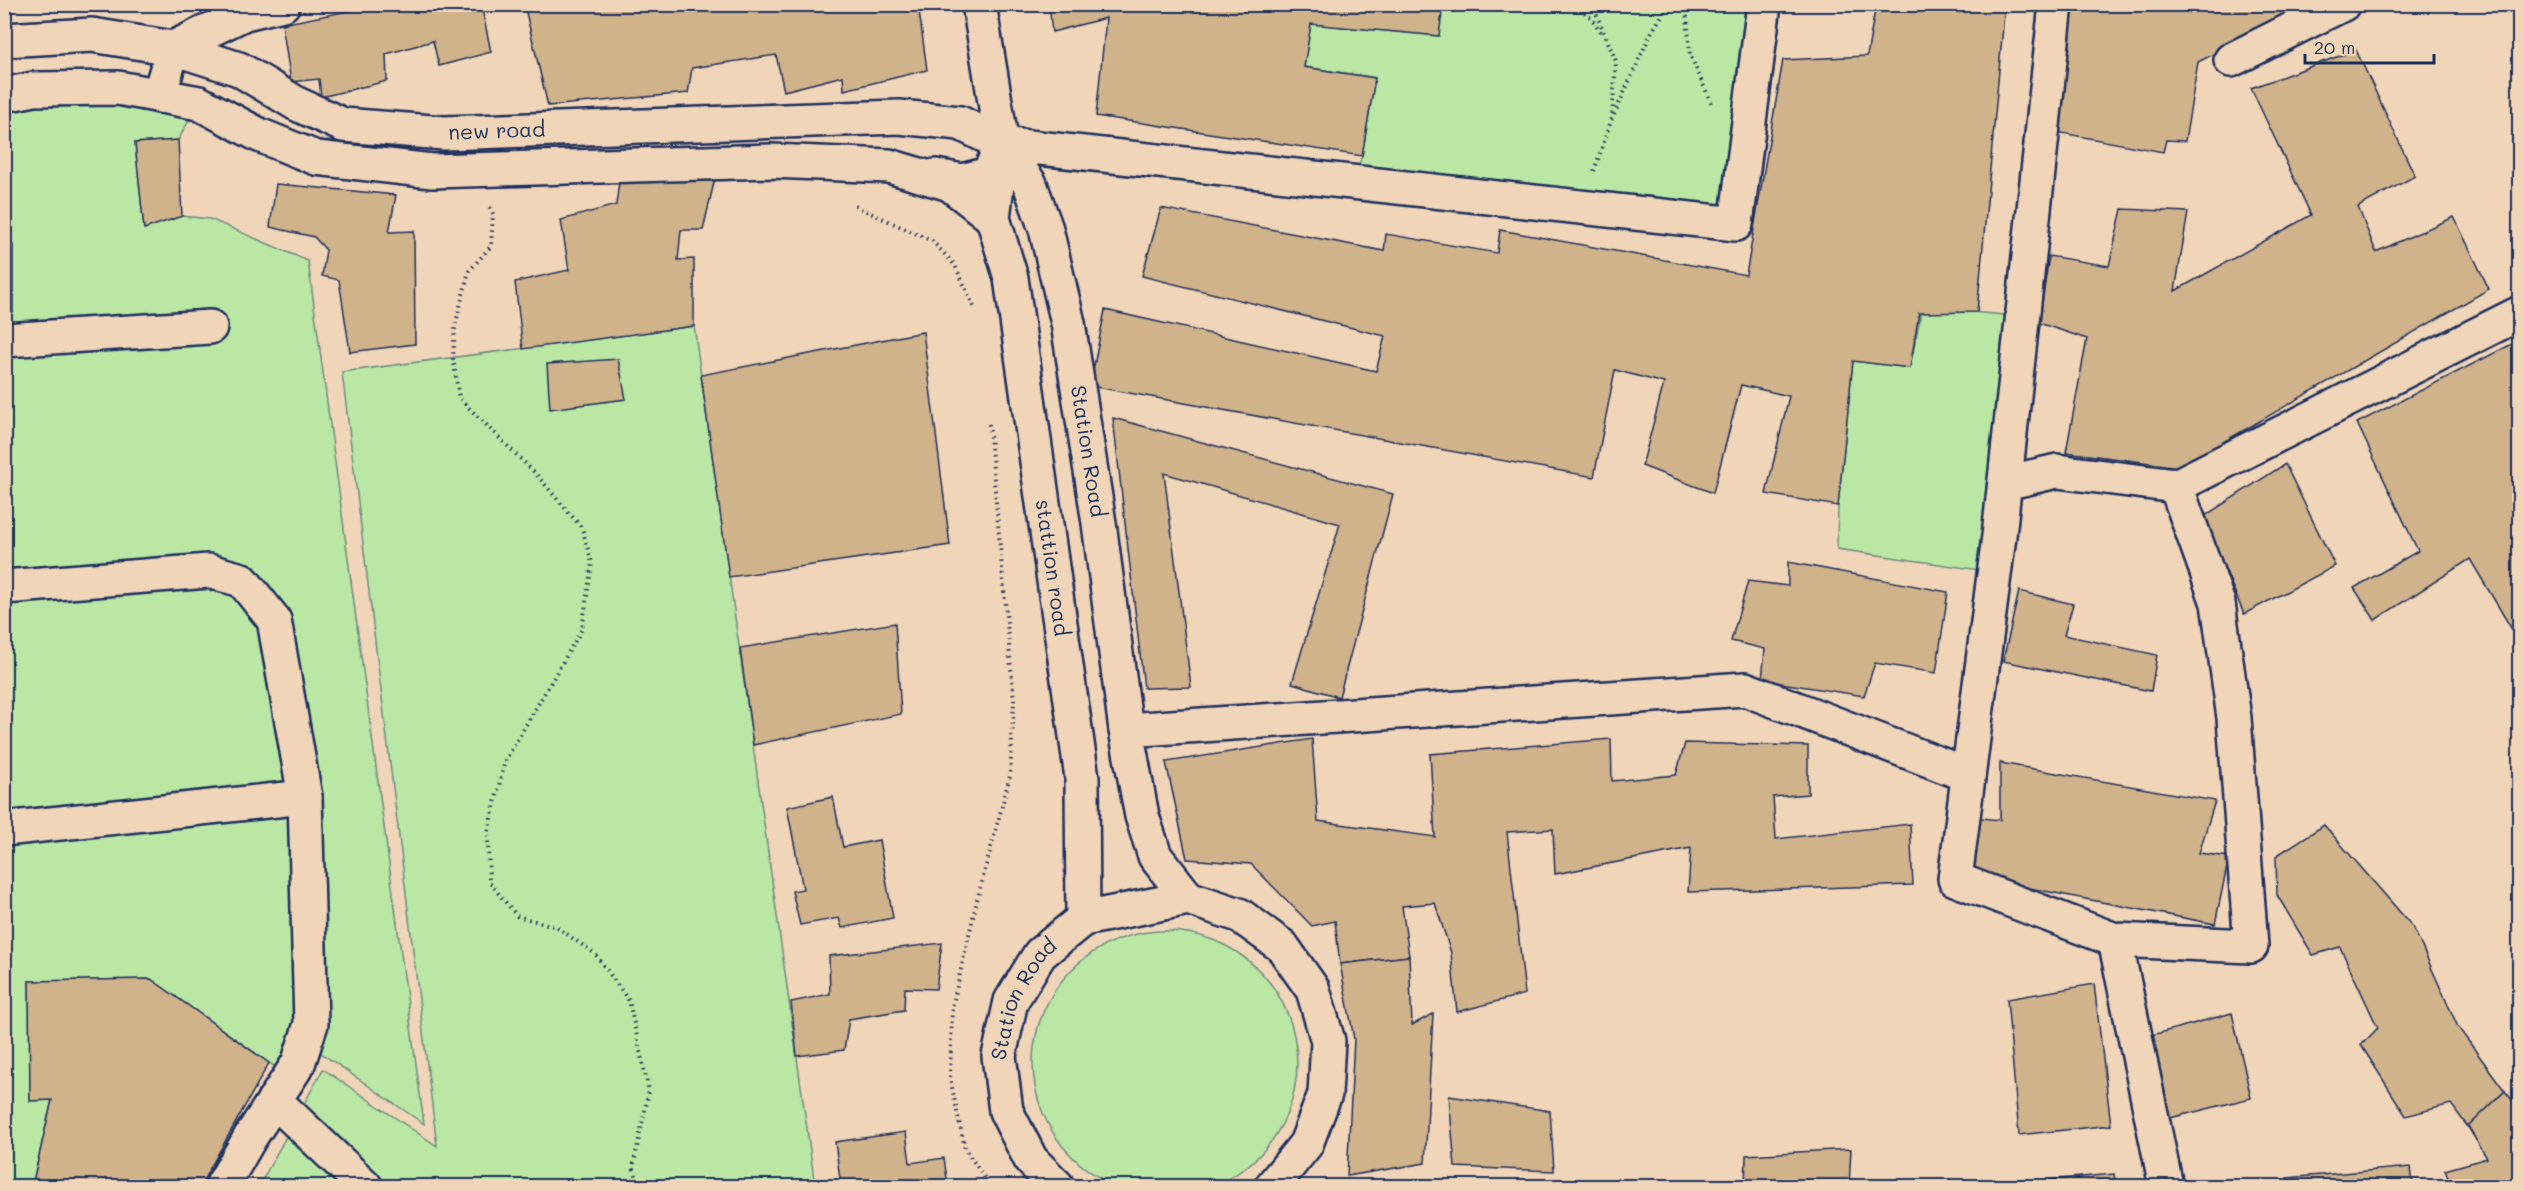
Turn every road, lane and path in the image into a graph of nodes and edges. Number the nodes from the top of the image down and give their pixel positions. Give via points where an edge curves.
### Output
1 (283, 4) edge
2 (979, 4) edge
3 (1576, 4) edge
4 (1595, 4) edge
5 (1669, 4) edge
6 (1686, 4) edge
7 (1764, 4) edge
8 (2056, 4) edge
9 (2343, 4) edge
10 (4, 40) edge
11 (1608, 43) junction
12 (173, 48) junction
13 (2231, 60) dead end
14 (4, 95) edge
15 (159, 96) junction
16 (1612, 118) junction
17 (1748, 126) junction
18 (1002, 144) junction
19 (889, 166) junction
20 (475, 170) junction
21 (845, 201) dead end
22 (1576, 207) junction
23 (993, 218) junction
24 (974, 308) dead end
25 (2520, 313) edge
26 (210, 327) dead end
27 (4, 340) edge
28 (989, 421) dead end
29 (2005, 483) junction
30 (2176, 486) junction
31 (4, 587) edge
32 (1126, 730) junction
33 (1968, 775) junction
34 (305, 797) junction
35 (4, 829) edge
36 (1188, 898) junction
37 (1083, 919) junction
38 (2115, 940) junction
39 (274, 1100) junction
40 (222, 1186) edge
41 (365, 1186) edge
42 (640, 1186) edge
43 (990, 1186) edge
44 (1057, 1186) edge
45 (1272, 1186) edge
46 (2166, 1186) edge

1 - 12 street via 245,13
2 - 18 street, Station Road
3 - 11 path
4 - 11 path
5 - 16 path via 1650,35
6 - 17 path via 1690,55 1708,99 1728,122
7 - 17 street
8 - 29 street
9 - 13 street
10 - 12 street, new road via 92,35
11 - 16 path via 1616,62
12 - 15 street
12 - 18 street, new road via 238,69 297,104 343,125 444,133 898,117 960,123
14 - 15 street, new road via 33,89 118,88
15 - 20 street, new road via 199,103 260,135 316,158 432,171
16 - 22 path via 1596,167
17 - 22 street via 1736,224
18 - 19 street via 989,174 962,181
18 - 22 street
18 - 23 street
18 - 32 street, Station Road via 1030,184 1046,229 1068,323
19 - 20 street, new road via 772,161
19 - 23 street, new road via 950,184
20 - 42 path via 493,214 491,246 469,271 455,326 453,358 459,398 536,474 582,528 592,563 582,629 505,760 488,832 489,882 518,916 557,927 596,955 629,1000 649,1091 633,1167
21 - 24 path via 932,241 954,265
23 - 37 street, stattion road via 1011,278 1082,778
25 - 30 street
26 - 27 street
28 - 43 path via 1014,701 1010,776 952,1008 950,1078 965,1149
29 - 30 street via 2057,471
29 - 33 street
30 - 38 street via 2218,603 2234,718 2251,946
31 - 34 street via 209,571 242,580 274,620
32 - 33 street via 1745,689
32 - 36 street, Station Road via 1142,816 1155,856
33 - 38 street via 1954,879
34 - 35 street
34 - 39 street via 311,1024 298,1064
36 - 37 street, Station Road
36 - 45 street, Station Road via 1239,915 1282,946 1313,990 1328,1041 1325,1094 1306,1144
37 - 44 street, Station Road via 1040,954 1011,1001 999,1056 1006,1111 1031,1161
38 - 46 street
39 - 40 street
39 - 41 street

